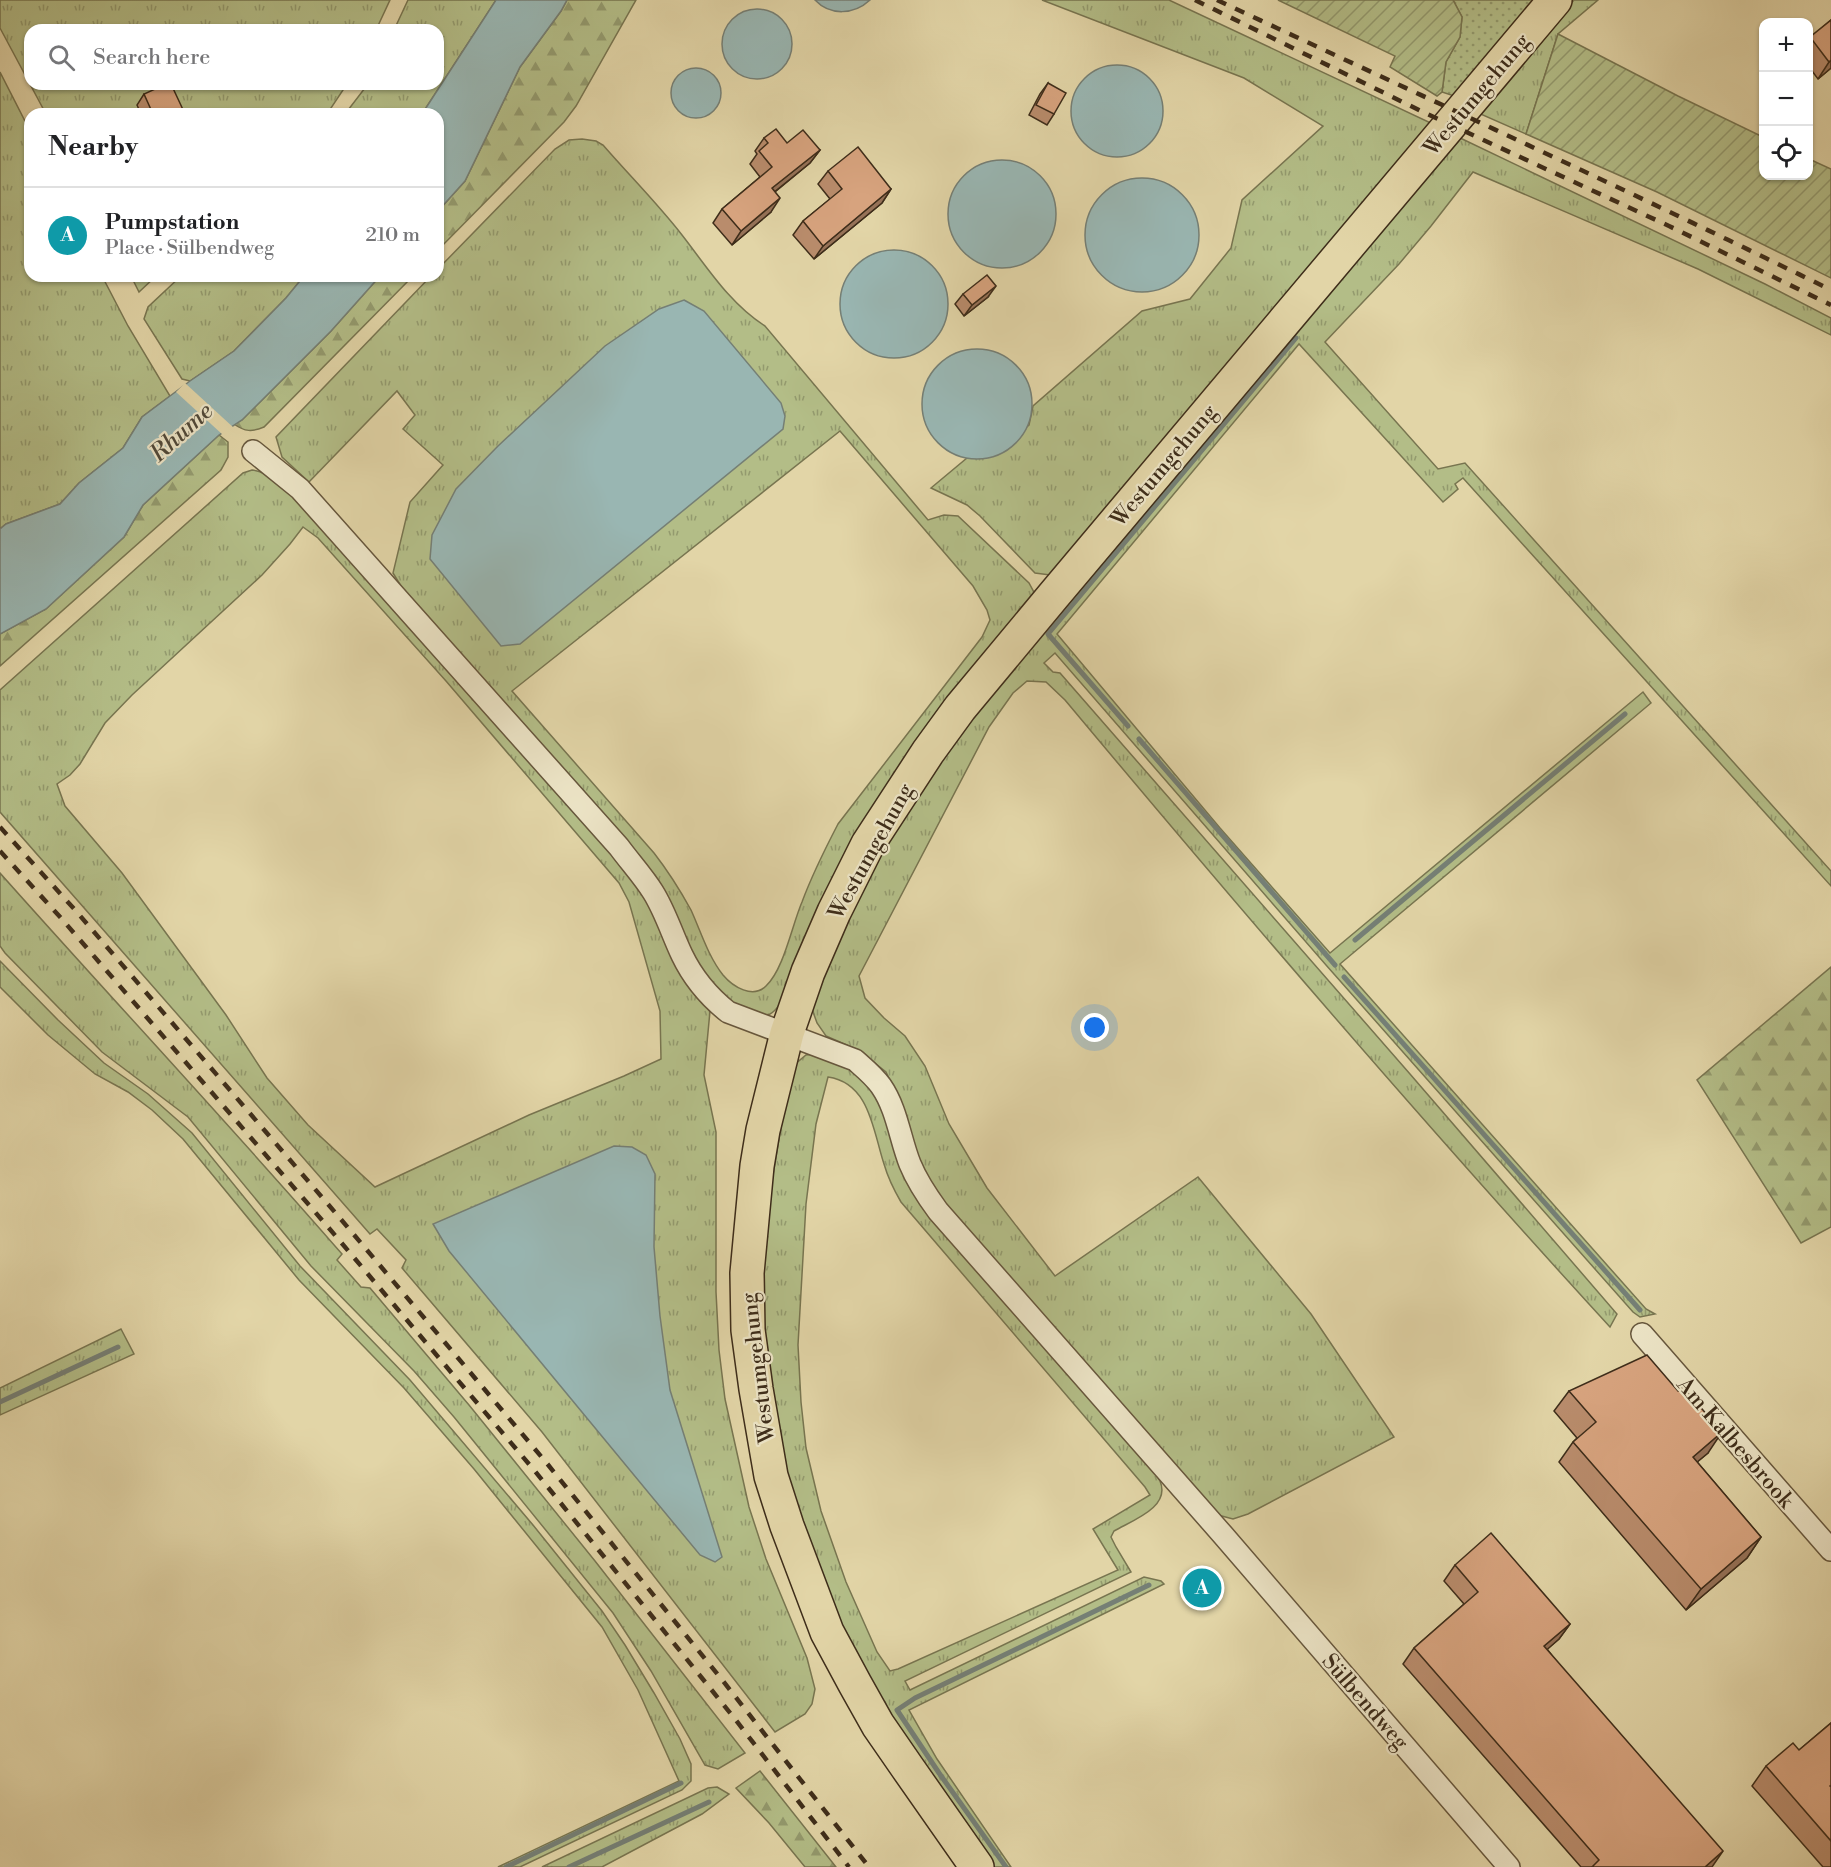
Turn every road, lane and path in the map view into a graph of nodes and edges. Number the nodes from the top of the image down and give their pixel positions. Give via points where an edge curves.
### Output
1 (1555, 0) edge
2 (253, 452) dead end
3 (787, 1033) junction
4 (1641, 1334) dead end
5 (1831, 1550) edge
6 (977, 1867) edge
7 (1509, 1867) edge

1 - 3 main road, Westumgehung via 960,708 868,844 808,972
2 - 3 street, Sülbendweg via 300,489 619,847 653,892 681,954 711,999 728,1012
3 - 6 main road, Westumgehung via 764,1130 747,1273 748,1330 771,1476 827,1632 878,1725
3 - 7 street, Sülbendweg via 855,1060 875,1079 894,1113 915,1176 938,1211
4 - 5 street, Am Kalbesbrook

